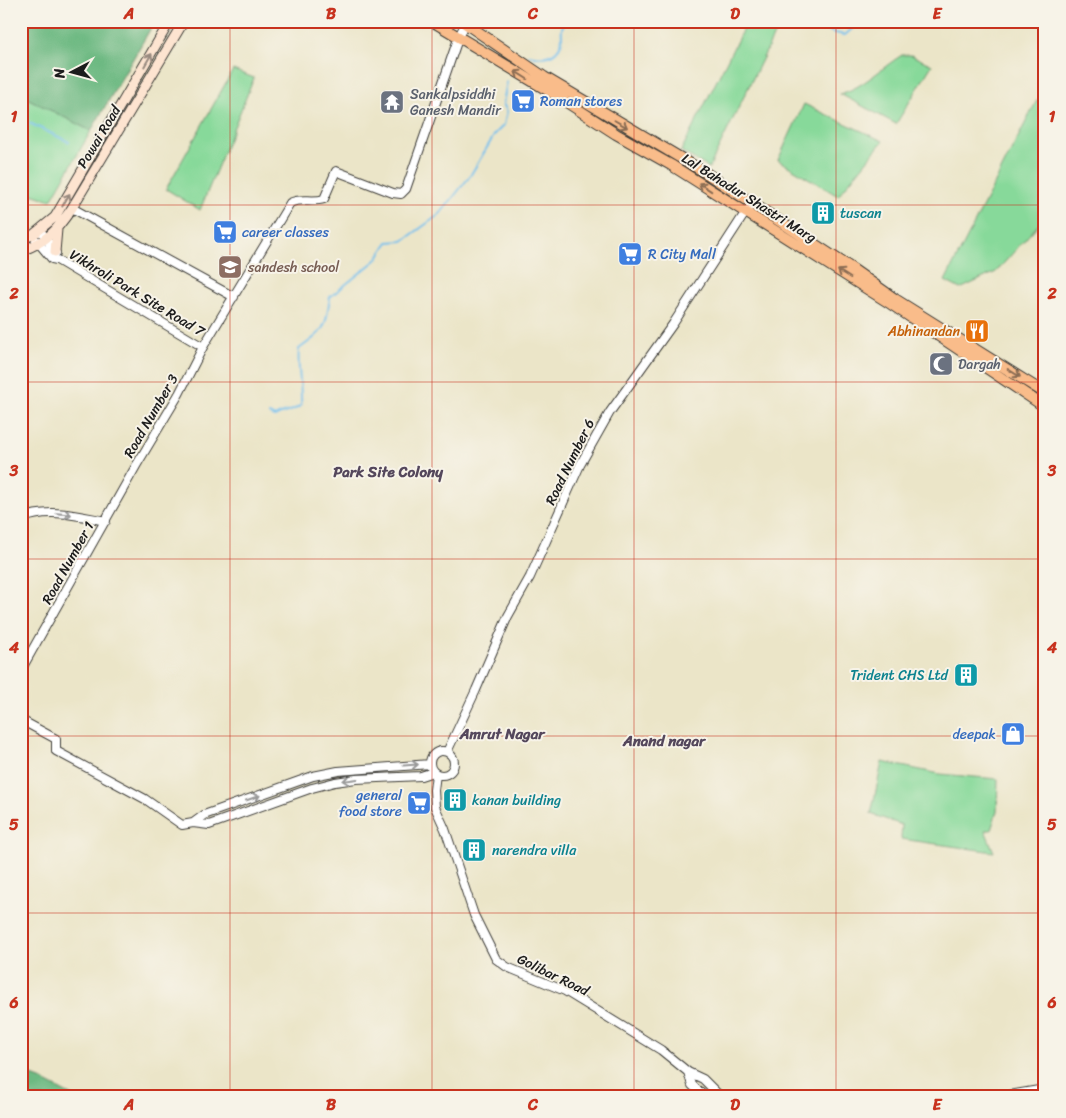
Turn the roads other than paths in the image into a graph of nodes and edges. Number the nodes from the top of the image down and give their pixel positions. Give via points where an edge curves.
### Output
1 (170, 21) edge
2 (184, 21) edge
3 (432, 21) edge
4 (464, 22) edge
5 (459, 36) junction
6 (753, 204) junction
7 (72, 208) junction
8 (745, 213) junction
9 (57, 229) junction
10 (37, 233) junction
11 (21, 239) edge
12 (42, 242) junction
13 (21, 251) edge
14 (56, 256) junction
15 (234, 297) junction
16 (203, 347) junction
17 (1045, 393) edge
18 (1045, 408) edge
19 (21, 519) edge
20 (106, 521) junction
21 (21, 670) edge
22 (21, 720) edge
23 (446, 752) junction
24 (430, 764) junction
25 (391, 766) junction
26 (434, 773) junction
27 (393, 777) junction
28 (230, 806) junction
29 (233, 816) junction
30 (193, 823) junction
31 (688, 1072) junction
32 (1045, 1089) edge
33 (705, 1097) edge
34 (721, 1097) edge
35 (997, 1097) edge

10 -> 1 main road, Powai Road via 56,217
2 - 7 main road, Powai Road
3 - 5 main road, Lal Bahadur Shastri Marg
4 - 5 street
4 -> 6 main road, Lal Bahadur Shastri Marg via 544,77
8 -> 5 main road, Lal Bahadur Shastri Marg
5 - 15 street, Road Number 3 via 406,189 401,194 393,193 336,171 324,199 290,203
6 - 8 street, Road Number 6
6 -> 17 main road, Lal Bahadur Shastri Marg via 895,299
7 - 9 main road, Powai Road
7 - 15 street
18 -> 8 main road, Lal Bahadur Shastri Marg via 891,304
8 - 23 street, Road Number 6 via 673,324 610,412 580,465 530,578 508,616
9 - 12 main road, Powai Road
9 - 14 main road
10 - 11 main road, Powai Road
10 - 12 street, Vikhroli Park Site Road 7
12 - 13 main road, Powai Road
12 - 14 street, Vikhroli Park Site Road 7
14 - 16 street, Vikhroli Park Site Road 7
15 - 16 street, Road Number 3
16 - 20 street, Road Number 3
19 -> 20 street via 38,514 64,514
20 - 21 street, Road Number 1
22 - 30 street via 56,739 56,751 145,799 182,825
23 - 24 street via 435,753
23 - 26 street via 453,757 453,769 448,774
25 -> 24 street
24 - 26 street, Golibar Road
25 - 27 street
28 -> 25 street via 313,776
26 - 27 street
26 - 31 street, Golibar Road via 436,807 474,915 496,958 507,967 564,991 661,1050
27 -> 29 street via 335,782
28 - 29 street
28 - 30 street
29 - 30 street via 209,825
31 - 33 street, Golibar Road via 692,1085
31 - 34 street via 703,1079
32 - 35 street

